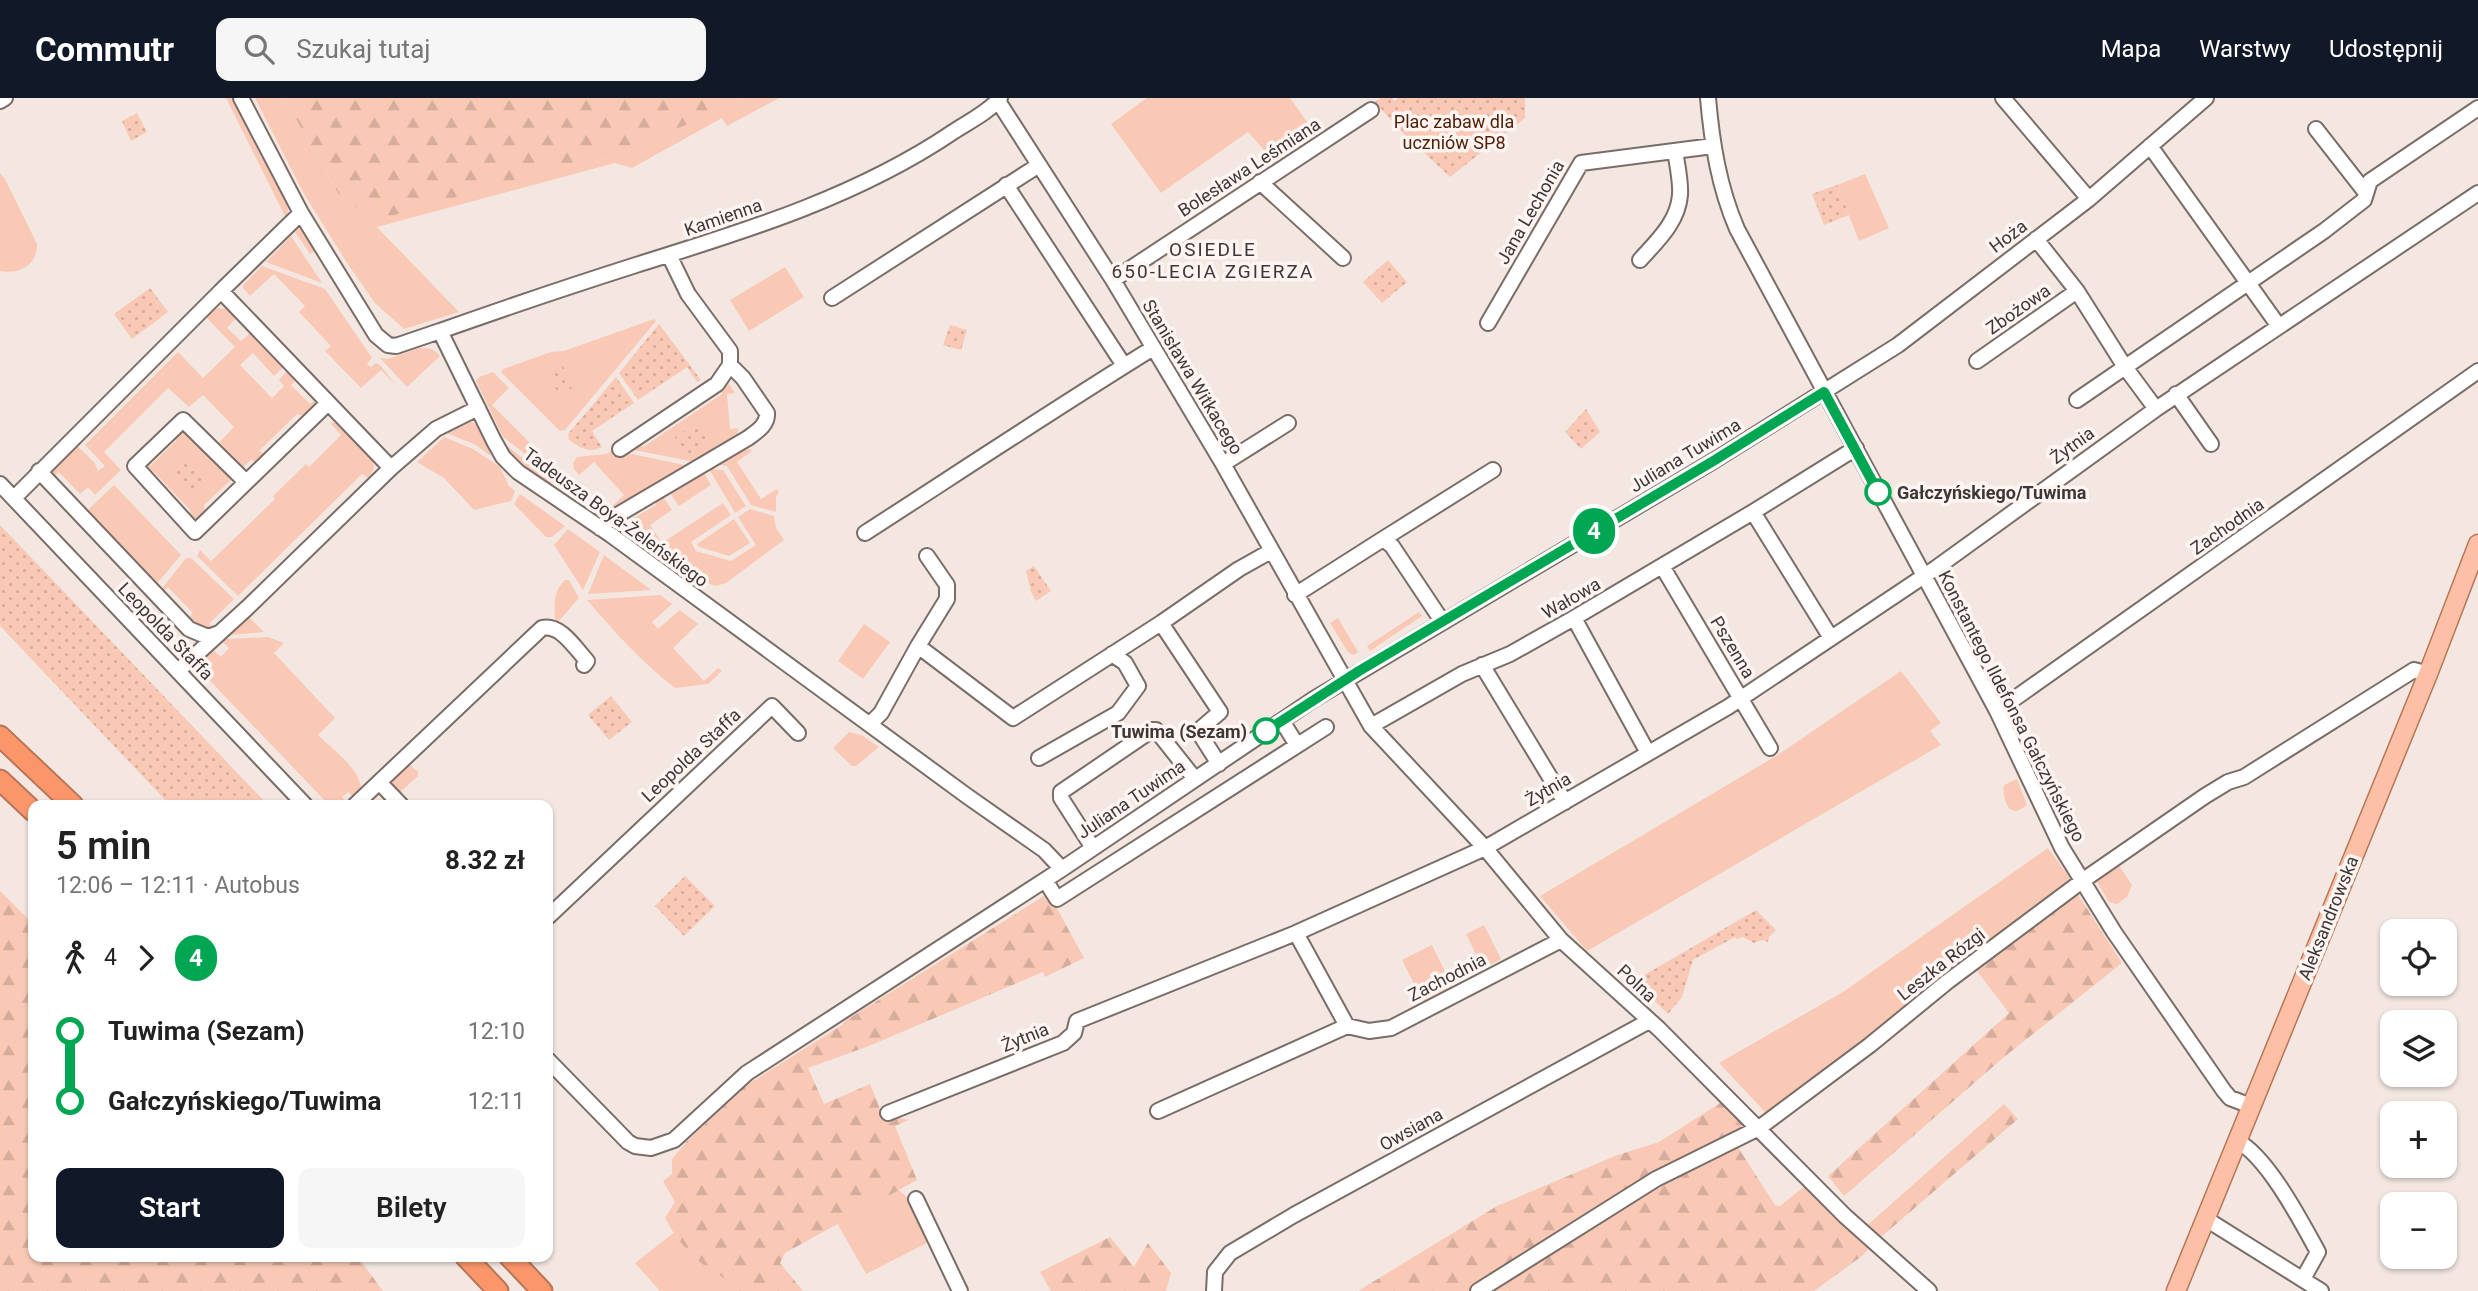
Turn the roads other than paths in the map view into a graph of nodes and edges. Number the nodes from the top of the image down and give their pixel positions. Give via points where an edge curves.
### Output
1 (5, 98) edge
2 (241, 98) edge
3 (1708, 98) edge
4 (2003, 98) edge
5 (2206, 98) edge
6 (999, 100) edge
7 (0, 101) edge
8 (2478, 108) edge
9 (1371, 110) dead end
10 (2316, 129) dead end
11 (1713, 146) junction
12 (2150, 146) junction
13 (1675, 150) junction
14 (1039, 165) junction
15 (1260, 183) junction
16 (1006, 185) junction
17 (2366, 193) junction
18 (2478, 194) edge
19 (2089, 199) junction
20 (301, 213) junction
21 (2036, 239) junction
22 (668, 255) junction
23 (1343, 258) dead end
24 (1640, 260) dead end
25 (1113, 280) junction
26 (2249, 282) junction
27 (221, 291) junction
28 (2077, 291) junction
29 (832, 298) dead end
30 (1488, 323) dead end
31 (2278, 325) junction
32 (440, 331) junction
33 (1153, 348) junction
34 (1977, 361) dead end
35 (1123, 364) junction
36 (730, 365) junction
37 (2125, 367) junction
38 (2478, 371) edge
39 (1824, 392) junction
40 (2176, 394) junction
41 (2077, 400) dead end
42 (328, 403) junction
43 (478, 408) junction
44 (2156, 409) junction
45 (1288, 423) dead end
46 (2211, 444) dead end
47 (1856, 448) junction
48 (620, 449) dead end
49 (1223, 464) junction
50 (391, 468) junction
51 (1493, 470) dead end
52 (39, 471) junction
53 (246, 482) junction
54 (0, 484) edge
55 (14, 498) junction
56 (1753, 512) junction
57 (600, 528) junction
58 (865, 533) dead end
59 (1383, 539) junction
60 (2478, 544) edge
61 (1271, 551) junction
62 (927, 556) dead end
63 (1662, 566) junction
64 (1924, 576) junction
65 (1295, 595) junction
66 (1574, 618) junction
67 (1442, 621) junction
68 (1161, 623) junction
69 (189, 629) junction
70 (221, 633) junction
71 (1831, 638) junction
72 (918, 646) junction
73 (1112, 654) junction
74 (584, 665) dead end
75 (1482, 665) junction
76 (183, 666) junction
77 (2428, 674) junction
78 (1345, 680) junction
79 (1742, 699) junction
80 (1997, 711) junction
81 (1282, 721) junction
82 (870, 724) junction
83 (1371, 726) junction
84 (1326, 727) dead end
85 (797, 733) dead end
86 (0, 736) edge
87 (1297, 745) junction
88 (1770, 748) dead end
89 (1648, 753) junction
90 (1039, 758) dead end
91 (1219, 764) junction
92 (1195, 779) junction
93 (0, 780) edge
94 (379, 782) junction
95 (67, 800) edge
96 (301, 800) edge
97 (360, 800) edge
98 (396, 800) edge
99 (1565, 802) junction
100 (28, 806) edge
101 (1093, 848) junction
102 (1485, 848) junction
103 (1062, 869) junction
104 (1045, 880) junction
105 (2082, 881) junction
106 (553, 911) edge
107 (1296, 933) junction
108 (1561, 940) junction
109 (1649, 1021) junction
110 (1347, 1026) junction
111 (553, 1065) edge
112 (2251, 1106) junction
113 (1158, 1111) dead end
114 (888, 1113) dead end
115 (1759, 1128) junction
116 (2236, 1141) junction
117 (916, 1199) dead end
118 (2206, 1219) junction
119 (471, 1262) edge
120 (515, 1262) edge
121 (2303, 1279) junction
122 (498, 1291) edge
123 (542, 1291) edge
124 (960, 1291) edge
125 (1214, 1291) edge
126 (1478, 1291) edge
127 (1929, 1291) edge
128 (2176, 1291) edge
129 (2321, 1291) edge

1 - 7 street
2 - 20 street
3 - 11 street, Konstantego Ildefonsa Gałczyńskiego
4 - 19 street
5 - 12 street, Hoża
6 - 14 street, Stanisława Witkacego
6 - 22 street, Kamienna via 934,145 869,180 800,211
8 - 17 street via 2370,181
9 - 15 street, Bolesława Leśmiana
10 - 17 street
11 - 13 street, Jana Lechonia
11 - 39 street, Konstantego Ildefonsa Gałczyńskiego via 1737,229
12 - 19 street, Hoża
12 - 26 street
13 - 24 street via 1680,194 1675,214
13 - 30 street, Jana Lechonia via 1581,163
14 - 16 street
14 - 25 street, Stanisława Witkacego
15 - 23 street
15 - 25 street, Bolesława Leśmiana
16 - 29 street
16 - 35 street
17 - 26 street via 2364,200 2324,231
18 - 31 street, Żytnia
19 - 21 street, Hoża
20 - 27 street
20 - 32 street via 376,335 396,346
21 - 28 street
21 - 39 street, Hoża via 1898,345
22 - 32 street, Kamienna
22 - 36 street via 688,294 730,351
25 - 33 street, Stanisława Witkacego
26 - 31 street
26 - 37 street
27 - 42 street
27 - 52 street
28 - 34 street, Zbożowa
28 - 37 street, Zbożowa
31 - 40 street, Żytnia
32 - 43 street, Tadeusza Boya-Żeleńskiego
33 - 35 street
33 - 49 street, Stanisława Witkacego
35 - 58 street
36 - 48 street via 717,384
36 - 57 street via 767,414 764,424
37 - 41 street
37 - 44 street, Zbożowa
38 - 80 street, Zachodnia
39 - 47 street, Konstantego Ildefonsa Gałczyńskiego
39 - 67 street, Juliana Tuwima
40 - 44 street, Żytnia
40 - 46 street
42 - 50 street
42 - 53 street
43 - 50 street via 436,429
43 - 57 street, Tadeusza Boya-Żeleńskiego via 511,466
44 - 64 street, Żytnia
45 - 49 street
47 - 56 street, Wałowa
47 - 64 street, Konstantego Ildefonsa Gałczyńskiego
49 - 61 street, Stanisława Witkacego
50 - 70 street
51 - 59 street
52 - 55 street
52 - 69 street
53 - 53 street via 195,532 135,466 183,420
54 - 55 street, Leopolda Staffa
55 - 76 street, Leopolda Staffa
56 - 63 street, Wałowa
56 - 71 street
57 - 82 street, Tadeusza Boya-Żeleńskiego
59 - 65 street
59 - 67 street
60 - 77 main road, Aleksandrowska
61 - 65 street, Stanisława Witkacego
61 - 68 street
62 - 72 street via 947,584 947,599
63 - 66 street, Wałowa
63 - 79 street, Pszenna
64 - 71 street, Żytnia
64 - 80 street, Konstantego Ildefonsa Gałczyńskiego
65 - 78 street, Stanisława Witkacego
66 - 75 street, Wałowa
66 - 89 street
67 - 78 street, Juliana Tuwima
68 - 73 street
68 - 91 street via 1220,712 1198,731
69 - 70 street via 208,636
69 - 76 street
70 - 76 street
71 - 79 street, Żytnia
72 - 73 street via 1013,718
72 - 82 street via 881,713
73 - 90 street via 1125,663 1138,686 1118,713
74 - 94 street via 587,661 557,629 542,628
75 - 83 street, Wałowa
75 - 99 street
76 - 96 street, Leopolda Staffa
77 - 105 street, Leszka Rózgi via 2414,670 2244,778 2204,796
77 - 112 main road, Aleksandrowska
78 - 81 street, Juliana Tuwima
78 - 83 street, Polna
79 - 88 street, Pszenna
79 - 89 street, Żytnia
80 - 105 street, Konstantego Ildefonsa Gałczyńskiego via 2045,815
81 - 87 street
81 - 91 street, Juliana Tuwima
82 - 103 street, Tadeusza Boya-Żeleńskiego via 1044,850
83 - 102 street, Polna
84 - 87 street
85 - 106 street, Leopolda Staffa via 772,706
86 - 95 highway
87 - 104 street via 1057,899
89 - 99 street, Żytnia
91 - 92 street, Juliana Tuwima
92 - 101 street, Juliana Tuwima
92 - 101 street via 1156,730 1125,748 1061,792
93 - 100 highway
94 - 97 street
94 - 98 street
99 - 102 street, Żytnia
101 - 103 street, Juliana Tuwima
102 - 107 street, Żytnia
102 - 108 street, Polna
103 - 104 street, Juliana Tuwima
104 - 111 street, Juliana Tuwima via 747,1073 669,1143 651,1149 631,1144
105 - 112 street, Konstantego Ildefonsa Gałczyńskiego via 2224,1091
105 - 115 street, Leszka Rózgi
107 - 110 street
107 - 114 street, Żytnia via 1077,1021 1074,1033 1063,1043
108 - 109 street, Polna
108 - 110 street, Zachodnia via 1391,1028 1369,1031
109 - 115 street, Polna
109 - 125 street, Owsiana via 1230,1253 1215,1272
110 - 113 street, Zachodnia
112 - 116 main road, Aleksandrowska
115 - 126 street, Leszka Rózgi via 1656,1179
115 - 127 street, Polna via 1845,1216
116 - 118 main road, Aleksandrowska
116 - 121 street via 2249,1147 2288,1198 2318,1252
117 - 124 street
118 - 121 street
118 - 128 main road, Aleksandrowska
119 - 122 highway
120 - 123 highway
121 - 129 street

